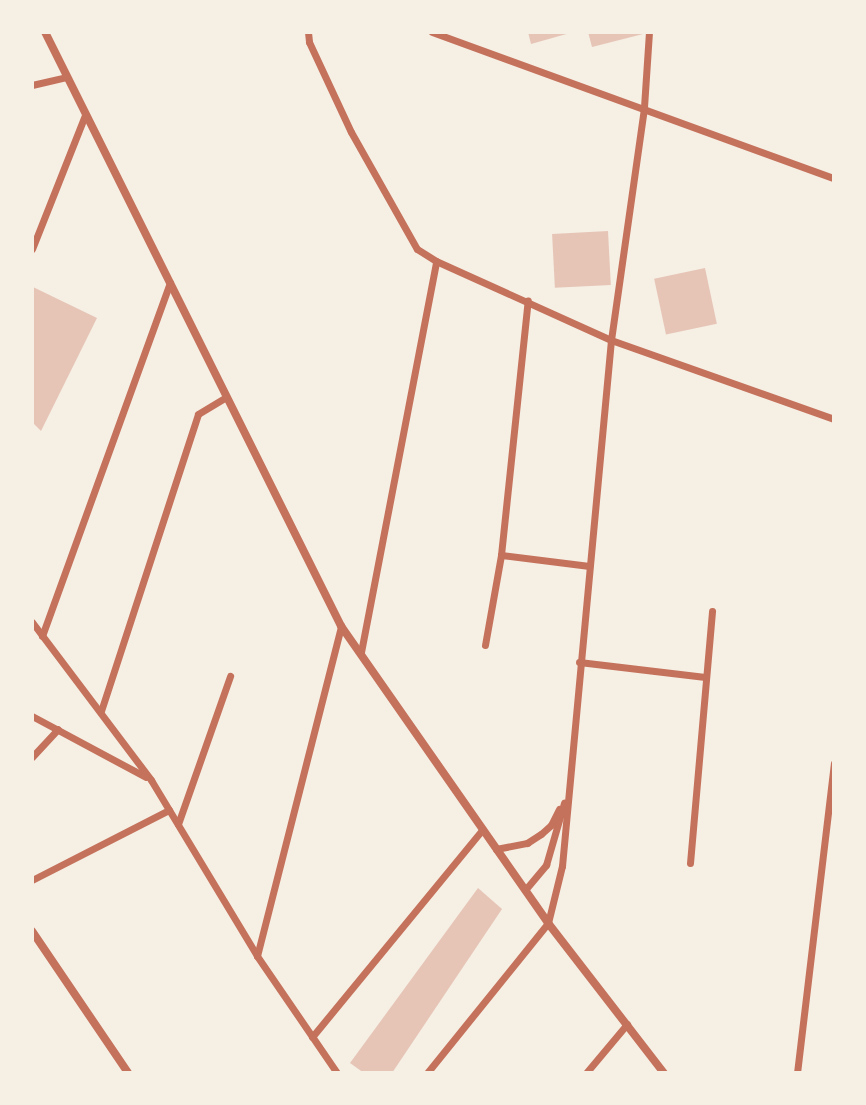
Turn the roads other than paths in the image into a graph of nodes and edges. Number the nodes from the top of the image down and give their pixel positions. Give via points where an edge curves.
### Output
1 (45, 32) edge
2 (308, 32) edge
3 (432, 32) edge
4 (649, 32) edge
5 (66, 77) junction
6 (32, 85) edge
7 (644, 107) junction
8 (85, 115) junction
9 (834, 178) edge
10 (32, 249) edge
11 (436, 261) junction
12 (170, 282) junction
13 (528, 300) junction
14 (611, 340) junction
15 (225, 398) junction
16 (834, 419) edge
17 (501, 555) junction
18 (589, 566) junction
19 (712, 611) dead end
20 (32, 622) edge
21 (341, 626) junction
22 (42, 636) junction
23 (485, 645) dead end
24 (361, 652) junction
25 (579, 662) junction
26 (230, 676) dead end
27 (705, 677) junction
28 (101, 711) junction
29 (32, 716) edge
30 (58, 729) junction
31 (32, 757) edge
32 (834, 763) edge
33 (151, 780) junction
34 (567, 793) junction
35 (169, 810) junction
36 (178, 824) junction
37 (483, 829) junction
38 (496, 849) junction
39 (690, 863) dead end
40 (32, 880) edge
41 (525, 890) junction
42 (548, 923) junction
43 (32, 931) edge
44 (257, 956) junction
45 (627, 1024) junction
46 (312, 1037) junction
47 (798, 1069) edge
48 (128, 1073) edge
49 (337, 1073) edge
50 (427, 1073) edge
51 (586, 1073) edge
52 (664, 1073) edge
53 (806, 1073) edge

1 - 5 street
2 - 11 street via 351,132 417,249
3 - 7 street
4 - 7 street
5 - 6 street
5 - 8 street
7 - 9 street
7 - 14 street
8 - 10 street
8 - 12 street
11 - 13 street
11 - 24 street
12 - 15 street
12 - 22 street
13 - 14 street
13 - 17 street
14 - 16 street
14 - 18 street
15 - 21 street
15 - 28 street via 198,414
17 - 18 street
17 - 23 street
18 - 25 street
19 - 27 street
20 - 22 street
21 - 24 street
21 - 44 street
22 - 28 street
24 - 37 street
25 - 27 street
25 - 34 street
26 - 36 street
27 - 39 street
28 - 33 street
29 - 30 street
30 - 31 street
30 - 33 street
32 - 47 street
33 - 35 street
34 - 38 street via 541,834 527,843
34 - 41 street via 546,865
34 - 42 street via 562,866
35 - 36 street
35 - 40 street
36 - 44 street
37 - 38 street
37 - 46 street
38 - 41 street
41 - 42 street
42 - 45 street
42 - 50 street
43 - 48 street
44 - 46 street
45 - 51 street
45 - 52 street
46 - 49 street
47 - 53 street

